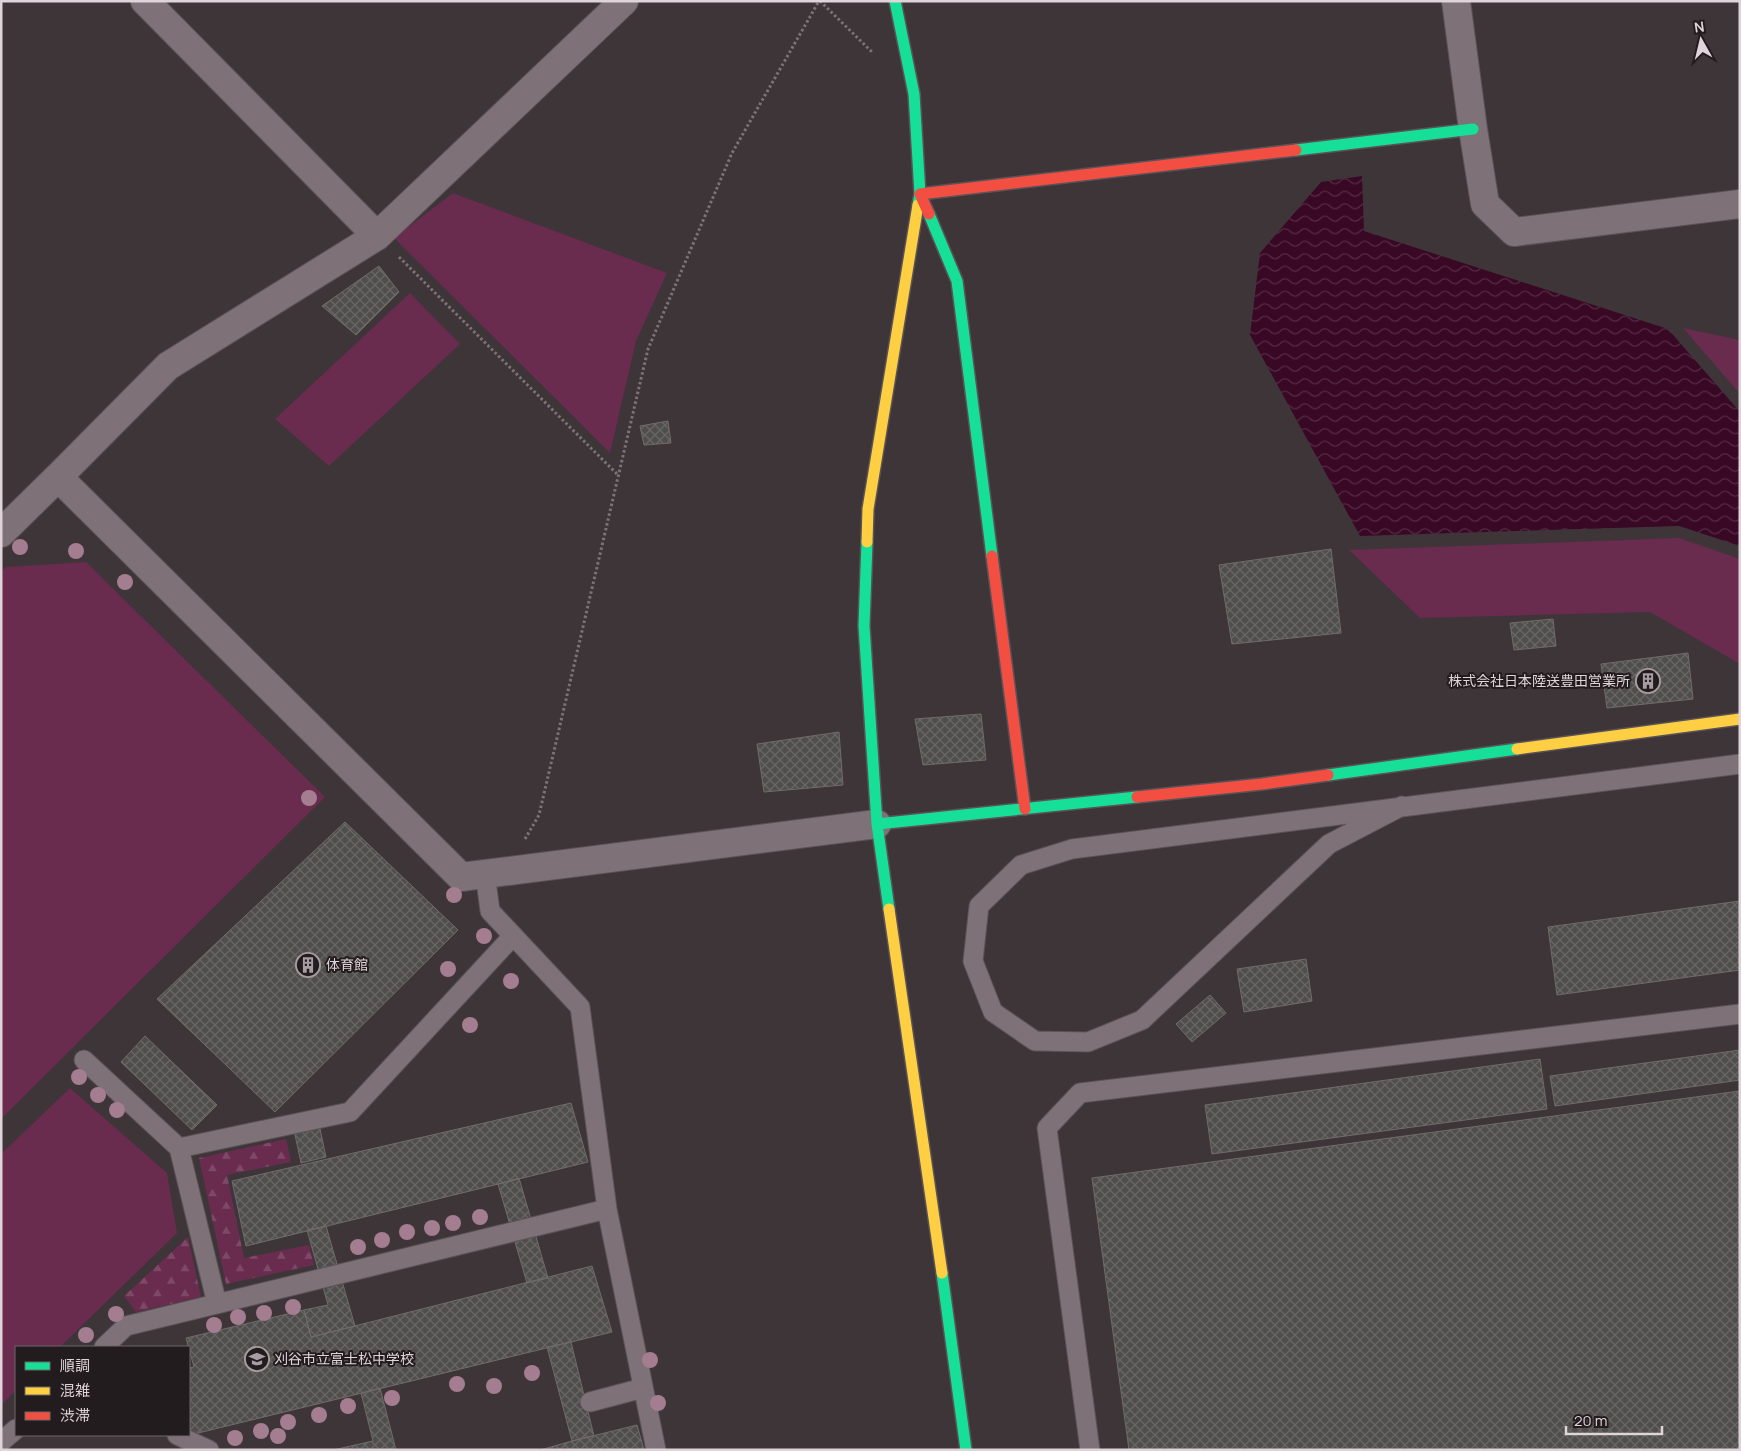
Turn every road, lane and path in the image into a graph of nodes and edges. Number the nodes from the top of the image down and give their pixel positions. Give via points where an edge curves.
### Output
1 (145, 1) edge
2 (624, 1) edge
3 (820, 1) edge
4 (895, 1) edge
5 (1456, 1) edge
6 (874, 54) dead end
7 (1473, 129) junction
8 (920, 194) junction
9 (1740, 204) edge
10 (378, 236) junction
11 (617, 474) junction
12 (58, 477) junction
13 (1, 533) edge
14 (1740, 719) edge
15 (1740, 764) edge
16 (1402, 806) junction
17 (1025, 809) junction
18 (877, 824) junction
19 (496, 871) junction
20 (513, 936) junction
21 (1740, 1014) edge
22 (84, 1060) dead end
23 (179, 1148) junction
24 (607, 1209) junction
25 (216, 1304) junction
26 (105, 1346) edge
27 (643, 1388) junction
28 (590, 1402) dead end
29 (15, 1430) edge
30 (179, 1436) edge
31 (1, 1442) edge
32 (209, 1450) edge
33 (656, 1450) edge
34 (966, 1450) edge
35 (1090, 1450) edge

1 - 10 street
2 - 10 street
3 - 6 path
3 - 11 path via 732,153 648,349
4 - 8 street via 914,94
5 - 7 street
7 - 8 street
7 - 9 street via 1485,204 1514,232
8 - 17 street via 956,281
8 - 18 street via 868,509 864,626
10 - 11 path
10 - 12 street via 168,366
11 - 19 path via 539,816
12 - 13 street
12 - 19 street via 461,877
14 - 17 street via 1262,784
15 - 16 lane
16 - 16 lane via 1072,850 1021,865 979,906 973,961 993,1012 1035,1041 1088,1042 1142,1020 1329,844
17 - 18 street
18 - 19 street
18 - 34 street
19 - 20 lane via 490,911
20 - 23 lane via 350,1112
20 - 24 lane via 580,1007
21 - 35 lane via 1080,1093 1047,1128
22 - 23 lane
23 - 25 lane
24 - 25 lane
24 - 27 lane
25 - 26 lane via 126,1326
27 - 28 lane
27 - 33 lane
29 - 31 lane
30 - 32 lane

